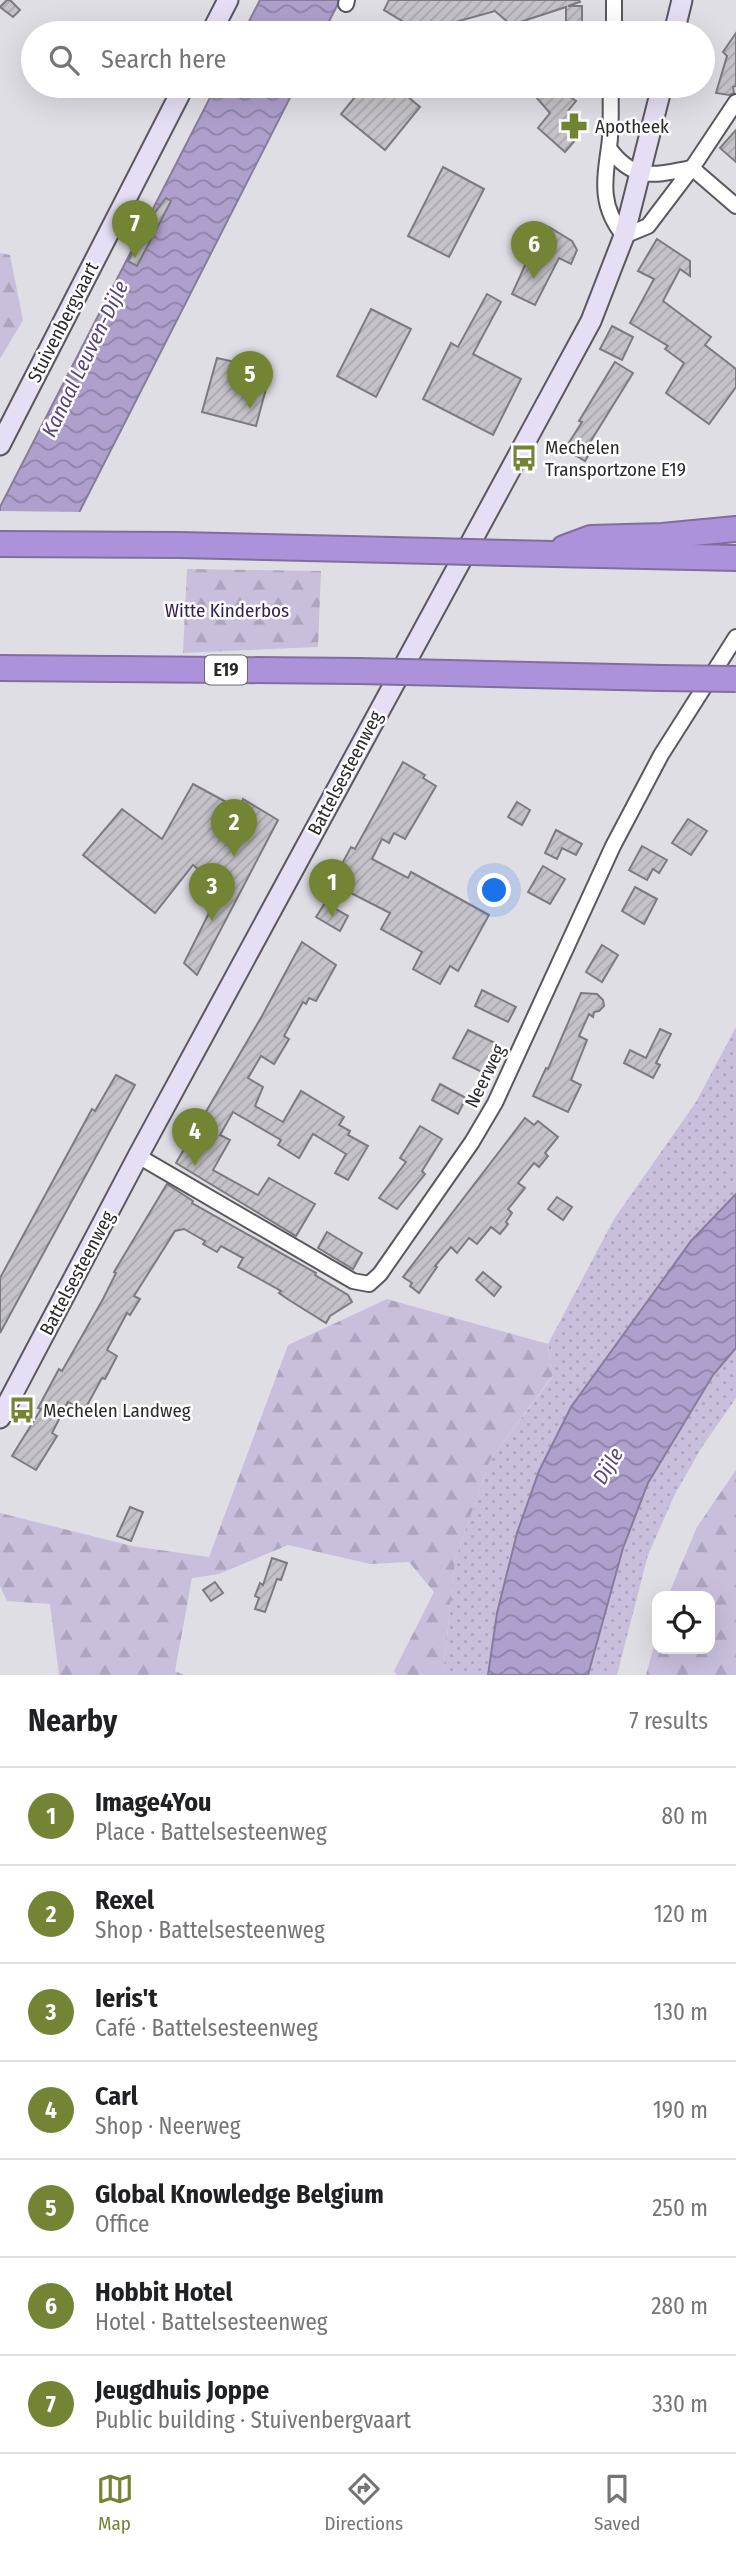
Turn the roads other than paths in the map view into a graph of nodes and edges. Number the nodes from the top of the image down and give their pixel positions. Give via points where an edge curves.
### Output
1 (228, 0) edge
2 (614, 0) edge
3 (682, 0) edge
4 (217, 21) edge
5 (614, 21) edge
6 (677, 21) edge
7 (178, 98) edge
8 (611, 98) edge
9 (659, 98) edge
10 (736, 102) edge
11 (609, 148) junction
12 (692, 168) junction
13 (640, 172) junction
14 (736, 206) edge
15 (624, 236) junction
16 (0, 445) edge
17 (736, 529) edge
18 (0, 544) edge
19 (549, 554) junction
20 (736, 558) edge
21 (736, 636) edge
22 (0, 668) edge
23 (736, 678) edge
24 (138, 1156) junction
25 (0, 1418) edge

1 - 4 main road
2 - 5 street
3 - 6 main road
7 - 16 main road, Stuivenbergvaart
8 - 11 street
9 - 13 main road, Battelsesteenweg
10 - 12 street
11 - 13 street via 626,169
11 - 15 street via 606,203
12 - 13 street
12 - 14 street
12 - 15 street via 648,226
13 - 15 main road, Battelsesteenweg
15 - 24 main road, Battelsesteenweg via 591,321 566,369
17 - 19 highway via 591,538
18 - 19 highway, bridge
19 - 20 highway
21 - 24 street, Neerweg via 661,755 613,846 495,1103 369,1284 353,1281
22 - 23 highway, E19, bridge
24 - 25 main road, Battelsesteenweg

